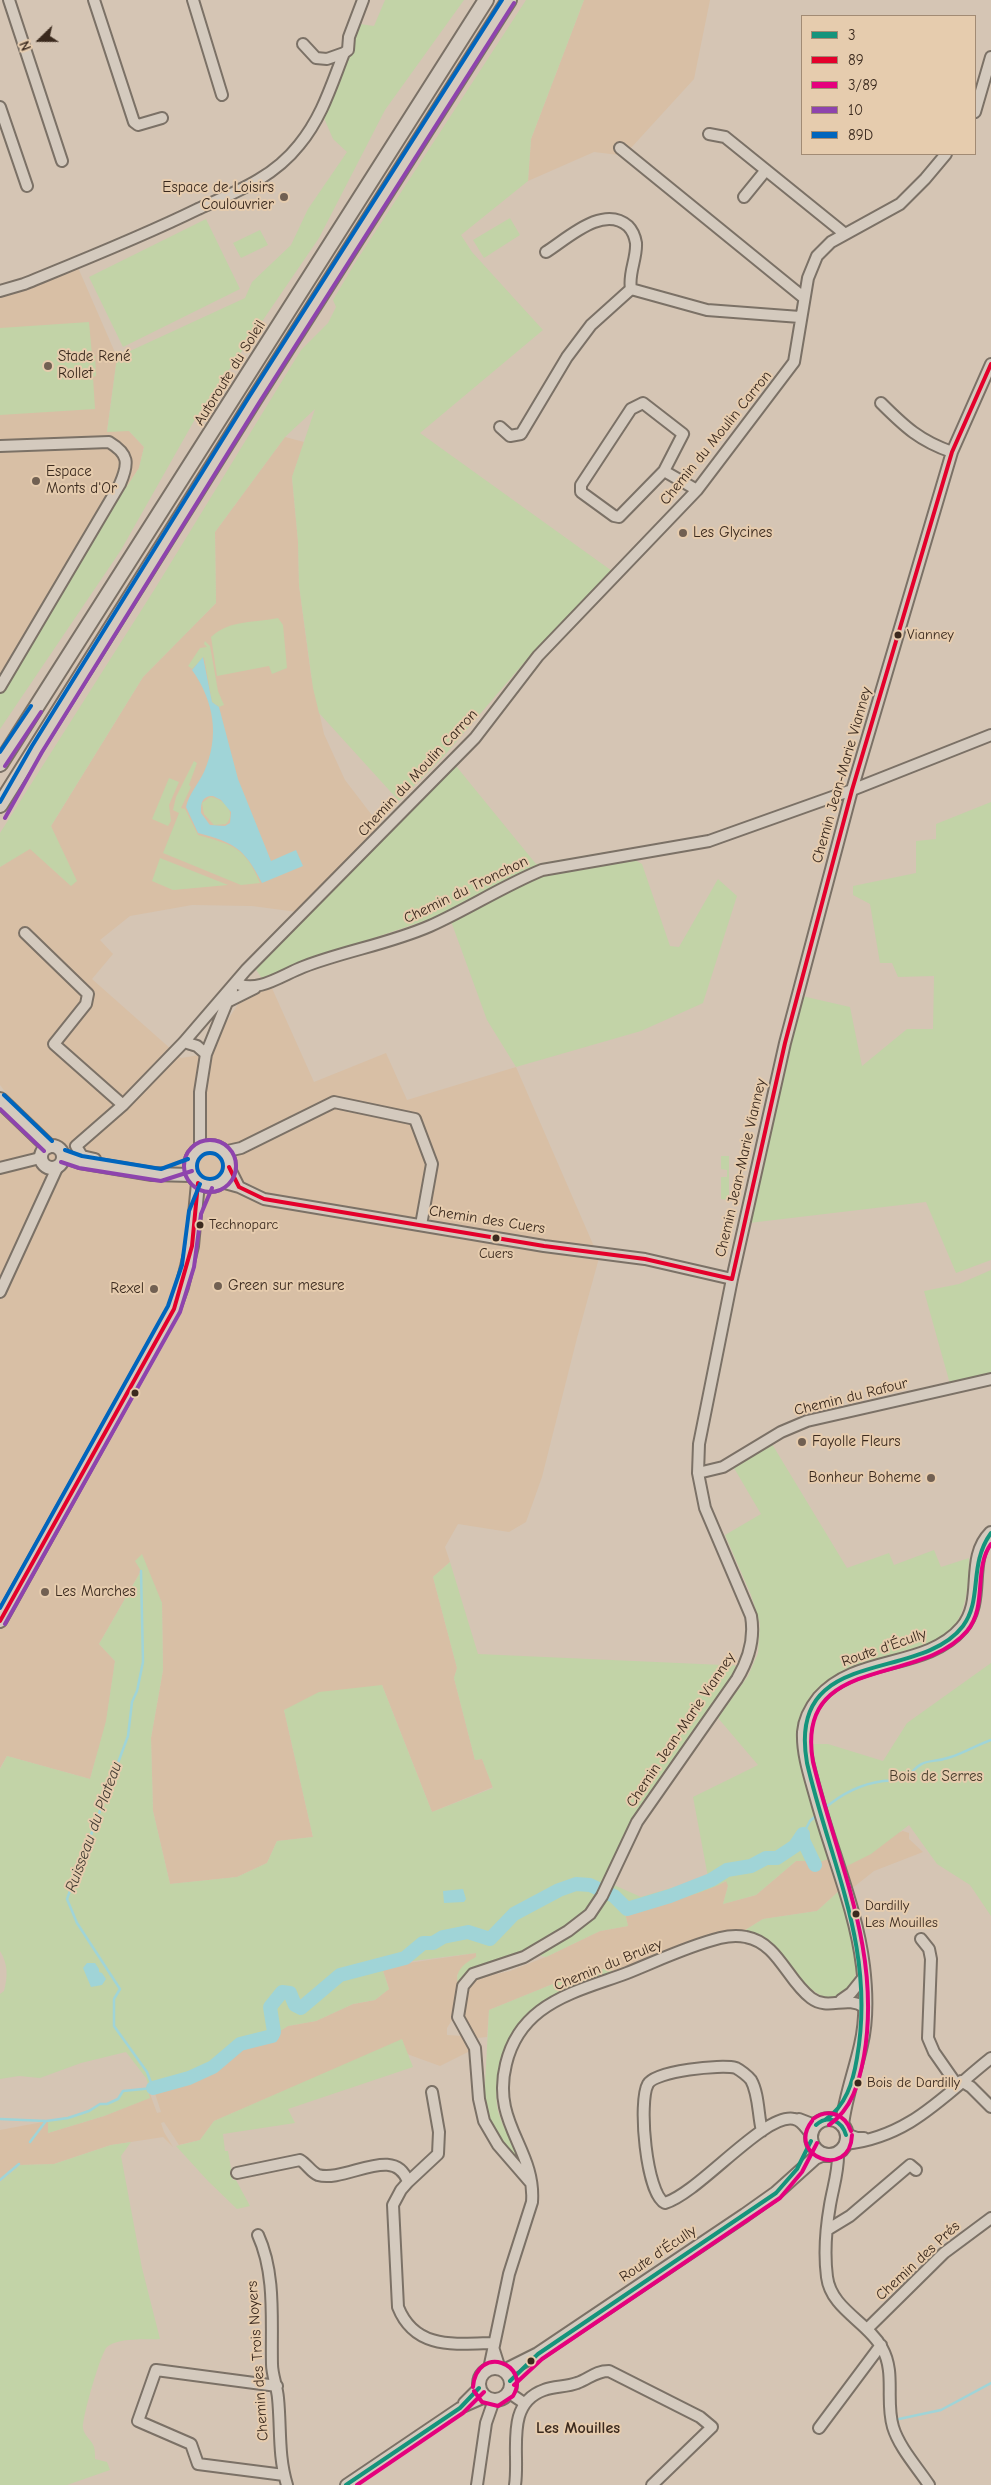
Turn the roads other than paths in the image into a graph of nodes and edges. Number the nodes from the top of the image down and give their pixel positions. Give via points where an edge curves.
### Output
1 (9, 0) edge
2 (94, 0) edge
3 (193, 0) edge
4 (363, 0) edge
5 (486, 0) edge
6 (509, 0) edge
7 (303, 44) dead end
8 (344, 53) junction
9 (991, 57) edge
10 (222, 95) dead end
11 (0, 108) edge
12 (976, 109) edge
13 (162, 118) dead end
14 (709, 134) dead end
15 (620, 148) dead end
16 (945, 155) edge
17 (62, 161) dead end
18 (766, 170) junction
19 (27, 186) dead end
20 (744, 197) dead end
21 (845, 234) junction
22 (546, 252) dead end
23 (631, 289) junction
24 (0, 291) edge
25 (803, 297) junction
26 (800, 318) junction
27 (991, 364) edge
28 (881, 403) dead end
29 (500, 427) dead end
30 (0, 446) edge
31 (952, 452) junction
32 (664, 471) junction
33 (697, 490) junction
34 (0, 688) edge
35 (991, 735) edge
36 (37, 749) junction
37 (0, 763) edge
38 (852, 790) junction
39 (0, 805) edge
40 (0, 815) edge
41 (25, 933) dead end
42 (236, 983) junction
43 (266, 983) junction
44 (227, 1002) junction
45 (184, 1042) junction
46 (206, 1054) junction
47 (0, 1100) edge
48 (123, 1105) junction
49 (205, 1148) junction
50 (44, 1152) junction
51 (227, 1160) junction
52 (60, 1163) junction
53 (0, 1168) edge
54 (115, 1168) junction
55 (196, 1177) junction
56 (221, 1182) junction
57 (239, 1187) junction
58 (421, 1226) junction
59 (732, 1279) junction
60 (0, 1292) edge
61 (991, 1379) edge
62 (698, 1473) junction
63 (991, 1533) edge
64 (0, 1621) edge
65 (921, 1939) dead end
66 (863, 1978) junction
67 (836, 2003) junction
68 (864, 2007) junction
69 (991, 2058) edge
70 (959, 2083) junction
71 (432, 2092) dead end
72 (847, 2097) junction
73 (991, 2107) edge
74 (793, 2118) junction
75 (822, 2121) junction
76 (762, 2131) junction
77 (811, 2137) junction
78 (837, 2144) junction
79 (916, 2170) dead end
80 (237, 2172) dead end
81 (793, 2177) junction
82 (408, 2182) junction
83 (530, 2182) junction
84 (991, 2218) edge
85 (827, 2230) junction
86 (258, 2235) dead end
87 (867, 2329) junction
88 (494, 2344) junction
89 (881, 2345) junction
90 (502, 2376) junction
91 (277, 2386) junction
92 (486, 2395) junction
93 (524, 2403) junction
94 (819, 2428) dead end
95 (286, 2480) edge
96 (346, 2485) edge
97 (477, 2485) edge
98 (515, 2485) edge
99 (652, 2485) edge
100 (929, 2485) edge

1 - 17 street
2 - 13 street via 134,122 138,125
3 - 10 street
4 - 8 street via 348,50
5 - 37 highway, Autoroute du Soleil
6 - 36 highway
7 - 8 street via 316,58 327,59
8 - 24 street via 318,118 299,145 271,173 247,188 141,236
9 - 12 street
11 - 19 street
14 - 18 street via 725,137
15 - 25 street
16 - 21 street, Chemin du Moulin Carron via 900,204
18 - 20 street
18 - 21 street
21 - 25 street, Chemin du Moulin Carron via 817,256
22 - 23 street via 596,221 607,217 621,220 632,230 636,243 629,278
23 - 26 street via 707,310
23 - 29 street via 591,325 567,357 521,434 510,436
25 - 26 street, Chemin du Moulin Carron
26 - 33 street, Chemin du Moulin Carron via 797,351 791,368
27 - 31 street, Chemin Jean-Marie Vianney
28 - 31 street via 928,444
30 - 34 street via 109,442 120,448 126,457 120,484
31 - 38 street, Chemin Jean-Marie Vianney
32 - 32 street via 683,434 643,403 631,409 580,485 581,492 619,517
32 - 33 street
33 - 42 street, Chemin du Moulin Carron via 538,656 475,738
35 - 38 street, Chemin du Tronchon
36 - 39 highway
36 - 40 highway
38 - 43 street, Chemin du Tronchon via 709,841 542,870 431,926 304,966
38 - 59 street, Chemin Jean-Marie Vianney via 785,1043
41 - 48 street via 88,994 86,1004 54,1044
42 - 43 street, Chemin du Tronchon via 246,987
42 - 44 street
42 - 45 street, Chemin du Moulin Carron
43 - 44 street
44 - 46 street
45 - 46 street via 197,1046
45 - 48 street, Chemin du Moulin Carron
46 - 49 street via 200,1092
47 - 50 highway
48 - 54 street, Chemin du Moulin Carron via 77,1144 76,1149 82,1156 105,1160
49 - 51 main road
49 - 55 main road via 193,1156
50 - 52 main road via 46,1167
50 - 52 main road via 58,1147
50 - 53 street
51 - 56 main road
51 - 57 street
51 - 58 street via 241,1148 334,1102 416,1119 432,1164
52 - 54 main road via 80,1162
52 - 60 street
54 - 55 main road
55 - 56 main road
55 - 64 main road via 188,1266 166,1324
56 - 57 street, Chemin des Cuers
57 - 58 street, Chemin des Cuers via 264,1199
58 - 59 street, Chemin des Cuers via 645,1259
59 - 62 street, Chemin Jean-Marie Vianney via 699,1444
61 - 62 street, Chemin du Rafour via 806,1421 723,1467
62 - 83 street, Chemin Jean-Marie Vianney via 705,1508 749,1609 752,1643 741,1672 637,1822 590,1914 520,1959 473,1974 462,1990 458,2017 475,2048 484,2121 498,2145
63 - 66 main road, Route d'Écully via 980,1551 974,1606 970,1618 959,1631 941,1645 850,1675 830,1687 806,1721 804,1746 820,1812 847,1897
65 - 70 street via 932,1959 928,2038 934,2052
66 - 67 street via 852,1993
66 - 68 main road
67 - 68 street, Chemin du Bruley via 853,2001
67 - 83 street, Chemin du Bruley via 819,2003 810,1998 767,1948 749,1937 735,1936 709,1942 561,1998 528,2021 516,2038 506,2062 501,2087 509,2126 527,2166
68 - 72 main road via 862,2042
69 - 70 street
70 - 73 street via 971,2087
70 - 78 street via 920,2118 882,2136
71 - 82 street via 439,2132 438,2154
72 - 75 main road
72 - 78 main road
74 - 75 street via 812,2124
74 - 76 street via 772,2124
74 - 77 street
75 - 77 main road, Route d'Écully
75 - 78 main road via 834,2120
76 - 76 street via 686,2192 665,2203 652,2185 644,2114 647,2084 653,2078 710,2068 738,2069 750,2079
77 - 78 main road via 816,2149
77 - 81 main road, Route d'Écully via 806,2155
78 - 81 main road, Route d'Écully
78 - 85 street
79 - 85 street via 910,2165 850,2216
80 - 82 street via 300,2160 312,2171 326,2176 388,2164 405,2172
81 - 90 main road, Route d'Écully via 745,2215
82 - 88 street via 393,2205 398,2307 403,2320 415,2332 432,2341
83 - 88 street, Chemin du Bruley via 530,2211 512,2260
84 - 87 street, Chemin des Prés via 944,2253
85 - 87 street via 829,2287 840,2305
86 - 91 street, Chemin des Trois Noyers via 265,2252 272,2307 272,2366
87 - 89 street
88 - 90 street, Chemin du Bruley
89 - 94 street
89 - 100 street via 890,2370 893,2428
90 - 92 main road via 500,2399
90 - 92 main road via 481,2375
90 - 93 street
91 - 95 street, Chemin des Trois Noyers via 279,2447
91 - 95 street via 156,2370 138,2421 190,2444 198,2464
92 - 96 street via 460,2408
92 - 97 street via 486,2423
93 - 98 street via 517,2418
93 - 99 street via 544,2390 578,2383 593,2374 609,2371 717,2426

